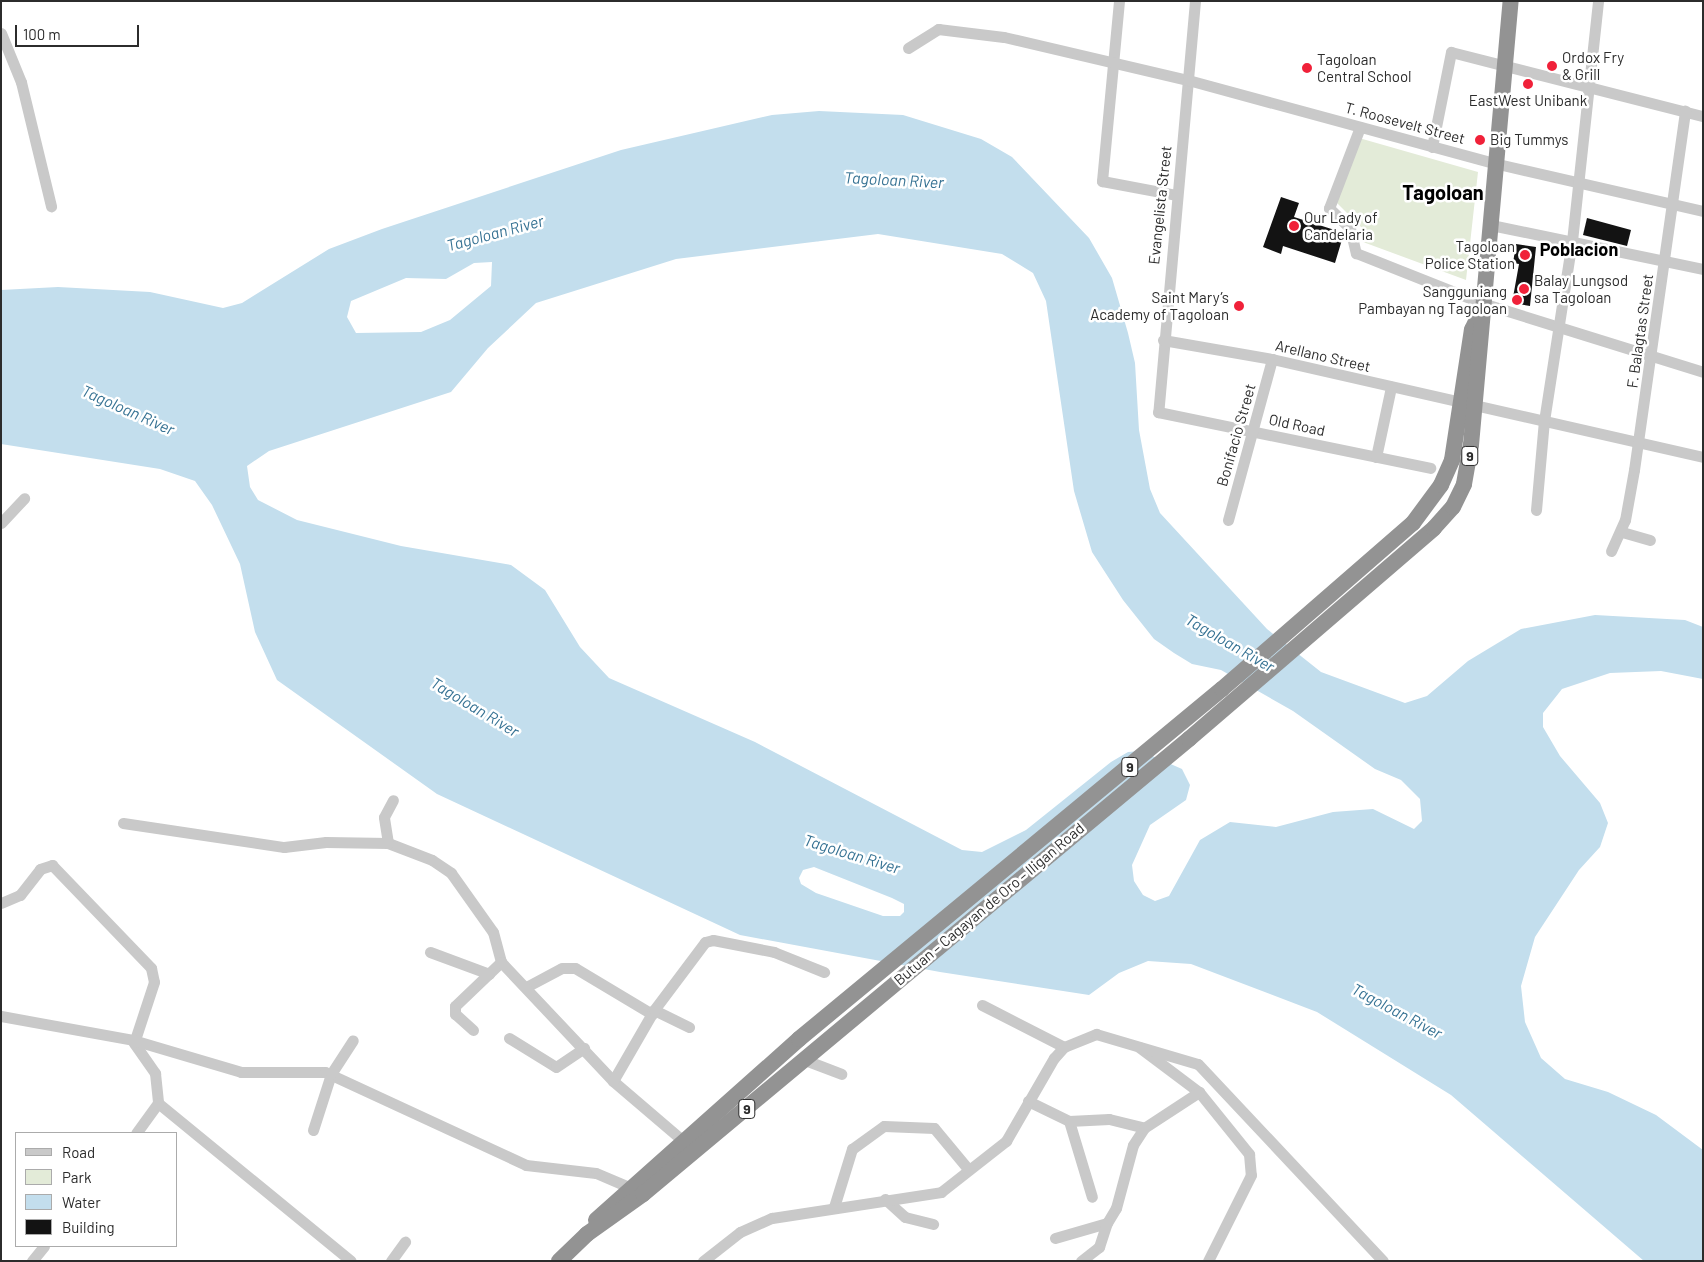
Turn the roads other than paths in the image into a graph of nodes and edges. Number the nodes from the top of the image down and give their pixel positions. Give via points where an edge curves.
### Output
1 (1119, 1) edge
2 (1195, 1) edge
3 (1511, 1) edge
4 (1598, 1) edge
5 (1, 33) edge
6 (908, 48) dead end
7 (1110, 61) junction
8 (1506, 66) junction
9 (1188, 80) junction
10 (1586, 87) junction
11 (1684, 111) junction
12 (1703, 116) edge
13 (1360, 127) junction
14 (1432, 147) junction
15 (1498, 164) junction
16 (1577, 179) junction
17 (1176, 194) junction
18 (1670, 203) junction
19 (51, 206) dead end
20 (1703, 211) edge
21 (1491, 225) junction
22 (1572, 240) junction
23 (1664, 261) junction
24 (1703, 269) edge
25 (1482, 307) junction
26 (1562, 326) junction
27 (1163, 340) junction
28 (1652, 357) junction
29 (1272, 359) junction
30 (1703, 372) edge
31 (1391, 387) junction
32 (1469, 404) junction
33 (1158, 412) joint
34 (1544, 420) junction
35 (1253, 431) junction
36 (1639, 441) junction
37 (1376, 457) junction
38 (1703, 457) edge
39 (1430, 468) dead end
40 (24, 498) dead end
41 (1536, 510) dead end
42 (1228, 520) dead end
43 (1, 524) edge
44 (1622, 532) junction
45 (1650, 540) dead end
46 (1611, 551) dead end
47 (1380, 565) junction
48 (393, 800) dead end
49 (123, 823) dead end
50 (388, 843) junction
51 (1, 903) edge
52 (430, 952) dead end
53 (501, 962) junction
54 (824, 972) dead end
55 (488, 974) junction
56 (528, 986) junction
57 (982, 1005) dead end
58 (653, 1012) junction
59 (1, 1016) edge
60 (689, 1027) dead end
61 (473, 1030) dead end
62 (509, 1038) dead end
63 (134, 1040) junction
64 (353, 1040) dead end
65 (1131, 1041) junction
66 (1064, 1047) junction
67 (584, 1048) junction
68 (805, 1060) junction
69 (331, 1074) junction
70 (841, 1074) dead end
71 (613, 1081) junction
72 (1199, 1092) junction
73 (1028, 1101) junction
74 (158, 1103) junction
75 (1069, 1121) junction
76 (1144, 1128) junction
77 (313, 1130) dead end
78 (137, 1132) edge
79 (682, 1140) junction
80 (968, 1169) junction
81 (629, 1187) junction
82 (1092, 1196) dead end
83 (885, 1199) junction
84 (834, 1207) junction
85 (1107, 1223) junction
86 (933, 1224) dead end
87 (587, 1234) junction
88 (1055, 1238) dead end
89 (405, 1242) dead end
90 (43, 1247) edge
91 (32, 1261) edge
92 (351, 1261) edge
93 (391, 1261) edge
94 (559, 1261) edge
95 (703, 1261) edge
96 (1081, 1261) edge
97 (1208, 1261) edge
98 (1383, 1261) edge

1 - 7 street
2 - 9 street, Evangelista Street
3 - 8 highway, 9
4 - 10 street
5 - 19 street via 21,82
6 - 7 street, T. Roosevelt Street via 925,34 945,29 1004,37
7 - 9 street, T. Roosevelt Street
7 - 17 street via 1102,182
8 - 10 street
8 - 14 street via 1451,52
8 - 15 highway, 9
9 - 13 street, T. Roosevelt Street
9 - 17 street, Evangelista Street
10 - 11 street
10 - 16 street
11 - 12 street
11 - 18 street, F. Balagtas Street
13 - 14 street, T. Roosevelt Street
13 - 25 street via 1329,208 1350,228 1354,250
14 - 15 street, T. Roosevelt Street
15 - 16 street, T. Roosevelt Street
15 - 21 highway, 9
16 - 18 street, T. Roosevelt Street
16 - 22 street
17 - 27 street, Evangelista Street
18 - 20 street, T. Roosevelt Street
18 - 23 street, F. Balagtas Street
21 - 22 street
21 - 25 highway, 9
22 - 23 street
22 - 26 street
23 - 24 street
23 - 28 street, F. Balagtas Street
25 - 26 street
25 - 32 highway, 9 via 1484,332
26 - 28 street
26 - 34 street
27 - 29 street, Arellano Street
27 - 33 street, Evangelista Street
28 - 30 street
28 - 36 street, F. Balagtas Street
29 - 31 street, Arellano Street
29 - 35 street, Bonifacio Street
31 - 32 street, Arellano Street
31 - 37 street
32 - 34 street, Arellano Street
32 - 47 highway, 9 via 1441,485
33 - 35 street, Old Road
34 - 36 street, Arellano Street
34 - 41 street
35 - 37 street, Old Road
35 - 42 street, Bonifacio Street
36 - 38 street, Arellano Street
36 - 44 street, F. Balagtas Street
37 - 39 street, Old Road
40 - 43 street
44 - 45 street
44 - 46 street, F. Balagtas Street
47 - 68 highway, Butuan – Cagayan de Oro – Iligan Road / 9
47 - 79 highway, Butuan – Cagayan de Oro – Iligan Road / 9
48 - 50 street via 384,817
49 - 50 street via 284,848 326,842
50 - 53 street via 432,860 451,873 493,932
51 - 63 street via 20,895 47,865 60,871 151,968 154,982
52 - 55 street
53 - 55 street
53 - 56 street
54 - 58 street via 774,952 713,940 699,945
55 - 61 street via 454,1010
56 - 58 street via 562,968 575,968
56 - 67 street
57 - 66 street
58 - 60 street
58 - 71 street
59 - 63 street
62 - 67 street via 556,1067
63 - 69 street via 241,1072 308,1070
63 - 74 street via 136,1051 154,1072
64 - 69 street
65 - 66 street via 1096,1034
65 - 72 street
65 - 98 street via 1198,1064
66 - 73 street via 1038,1081
67 - 71 street
68 - 70 street
68 - 87 highway, Butuan – Cagayan de Oro – Iligan Road / 9 via 643,1194
69 - 77 street
69 - 81 street via 526,1164 596,1173
71 - 79 street
72 - 76 street
72 - 97 street via 1250,1154 1252,1163 1251,1175
73 - 75 street
73 - 80 street via 1006,1141
74 - 78 street
74 - 92 street
75 - 76 street via 1109,1119
75 - 82 street
76 - 85 street via 1133,1145 1116,1208
79 - 81 highway, Butuan – Cagayan de Oro – Iligan Road / 9
80 - 83 street via 933,1196
80 - 84 street via 934,1128 884,1126 852,1149
81 - 87 highway, Butuan – Cagayan de Oro – Iligan Road / 9 via 600,1213
83 - 84 street
83 - 86 street via 905,1217
84 - 95 street via 758,1222
85 - 88 street
85 - 96 street via 1099,1247
87 - 94 highway, Butuan – Cagayan de Oro – Iligan Road / 9
89 - 93 street
90 - 91 street

